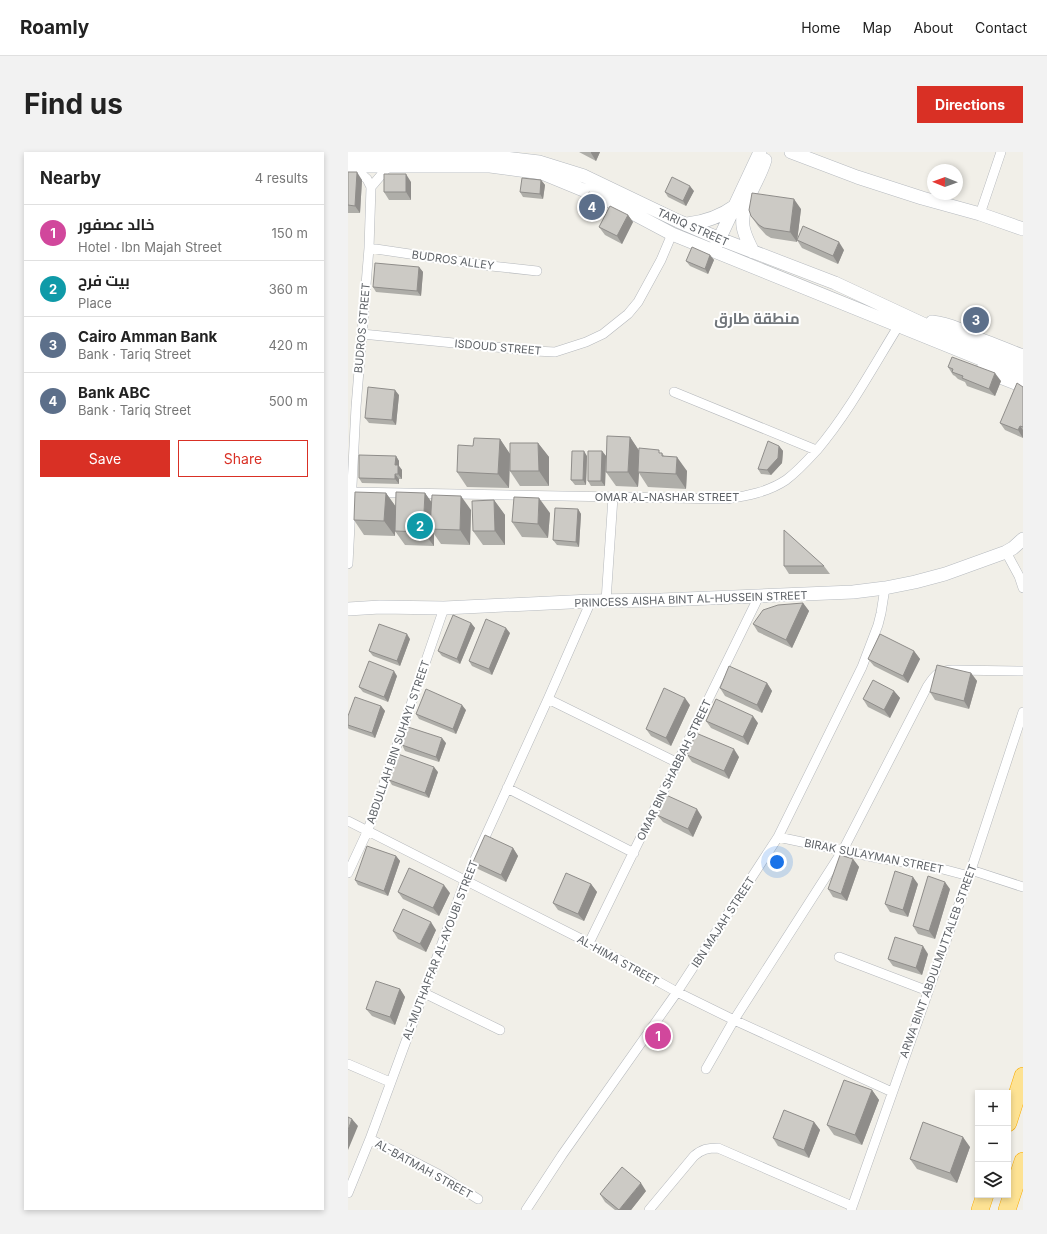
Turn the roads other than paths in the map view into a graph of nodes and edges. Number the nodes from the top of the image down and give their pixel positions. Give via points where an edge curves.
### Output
1 (522, 152) edge
2 (760, 152) edge
3 (767, 152) edge
4 (791, 152) edge
5 (1001, 152) edge
6 (354, 153) edge
7 (408, 153) edge
8 (490, 154) edge
9 (539, 162) junction
10 (350, 167) edge
11 (388, 167) junction
12 (371, 187) junction
13 (735, 206) junction
14 (980, 214) junction
15 (687, 224) junction
16 (1023, 229) edge
17 (672, 234) junction
18 (717, 245) junction
19 (369, 248) junction
20 (753, 252) junction
21 (536, 271) dead end
22 (898, 325) junction
23 (920, 328) junction
24 (362, 334) junction
25 (1023, 356) edge
26 (1023, 366) edge
27 (1023, 376) edge
28 (1023, 386) edge
29 (674, 392) dead end
30 (816, 450) junction
31 (351, 492) junction
32 (612, 497) junction
33 (1023, 538) edge
34 (1006, 552) junction
35 (348, 564) edge
36 (884, 588) junction
37 (1023, 588) edge
38 (759, 596) junction
39 (606, 601) junction
40 (591, 602) junction
41 (444, 608) junction
42 (348, 609) edge
43 (1023, 671) edge
44 (548, 699) junction
45 (1023, 712) edge
46 (678, 762) junction
47 (507, 788) junction
48 (348, 820) edge
49 (368, 830) junction
50 (778, 837) junction
51 (843, 850) junction
52 (634, 853) junction
53 (348, 873) edge
54 (970, 873) junction
55 (465, 881) junction
56 (1023, 887) edge
57 (589, 943) junction
58 (839, 957) dead end
59 (928, 991) junction
60 (677, 992) junction
61 (424, 993) junction
62 (734, 1020) junction
63 (500, 1030) dead end
64 (348, 1064) edge
65 (706, 1069) dead end
66 (1023, 1076) edge
67 (390, 1082) junction
68 (892, 1092) junction
69 (1011, 1113) edge
70 (370, 1139) junction
71 (1023, 1161) edge
72 (348, 1193) edge
73 (984, 1198) edge
74 (478, 1199) dead end
75 (851, 1208) edge
76 (526, 1210) edge
77 (649, 1210) edge
78 (980, 1210) edge
79 (1007, 1210) edge

1 - 9 street
2 - 13 street
3 - 20 street via 764,166 744,212 744,232
4 - 14 street via 864,179
5 - 14 street
6 - 7 street, TARIQ STREET
7 - 8 street, TARIQ STREET
8 - 9 street, TARIQ STREET
9 - 15 street, TARIQ STREET via 584,176
10 - 11 street, TARIQ STREET
10 - 12 street via 367,179
11 - 12 street
11 - 17 street, TARIQ STREET via 490,166 542,173 610,201
12 - 19 street, BUDROS STREET
13 - 15 street via 712,219
13 - 18 street
14 - 16 street
15 - 18 street, TARIQ STREET
17 - 18 street, TARIQ STREET
17 - 24 street, ISDOUD STREET via 638,302 628,314 603,334 555,352
18 - 20 street, TARIQ STREET
18 - 22 street, TARIQ STREET
19 - 21 street, BUDROS ALLEY
19 - 24 street, BUDROS STREET
20 - 23 street, TARIQ STREET via 835,283
22 - 23 street, TARIQ STREET
22 - 30 street, OMAR AL-NASHAR STREET via 840,421
23 - 25 street via 933,322 946,324
23 - 26 street, TARIQ STREET
23 - 27 street, TARIQ STREET via 949,347
23 - 28 street via 928,342 945,354
24 - 31 street, BUDROS STREET
29 - 30 street
30 - 32 street, OMAR AL-NASHAR STREET via 786,480 767,490 747,496 726,499
31 - 32 street, OMAR AL-NASHAR STREET
31 - 35 street, BUDROS STREET
32 - 39 street
33 - 34 street, PRINCESS AISHA BINT AL-HUSSEIN STREET
34 - 36 street, PRINCESS AISHA BINT AL-HUSSEIN STREET via 945,574
34 - 37 street
36 - 38 street, PRINCESS AISHA BINT AL-HUSSEIN STREET via 829,594
36 - 50 street, IBN MAJAH STREET via 878,625 862,667
38 - 39 street, PRINCESS AISHA BINT AL-HUSSEIN STREET
38 - 46 street, OMAR BIN SHABBAH STREET
39 - 40 street, PRINCESS AISHA BINT AL-HUSSEIN STREET
40 - 41 street, PRINCESS AISHA BINT AL-HUSSEIN STREET
40 - 44 street, AL-MUTHAFFAR AL-AYOUBI STREET
41 - 42 street, PRINCESS AISHA BINT AL-HUSSEIN STREET
41 - 49 street, ABDULLAH BIN SUHAYL STREET
43 - 51 street via 943,670 934,676
44 - 46 street
44 - 47 street, AL-MUTHAFFAR AL-AYOUBI STREET
45 - 54 street, ARWA BINT ABDULMUTTALEB STREET
46 - 52 street, OMAR BIN SHABBAH STREET
47 - 52 street
47 - 55 street, AL-MUTHAFFAR AL-AYOUBI STREET
48 - 49 street, AL-HIMA STREET
49 - 53 street, ABDULLAH BIN SUHAYL STREET
49 - 55 street, AL-HIMA STREET
50 - 51 street, BIRAK SULAYMAN STREET
50 - 60 street, IBN MAJAH STREET
51 - 54 street, BIRAK SULAYMAN STREET
51 - 62 street
52 - 57 street, OMAR BIN SHABBAH STREET
54 - 56 street, BIRAK SULAYMAN STREET
54 - 59 street, ARWA BINT ABDULMUTTALEB STREET
55 - 57 street, AL-HIMA STREET
55 - 61 street, AL-MUTHAFFAR AL-AYOUBI STREET
57 - 60 street, AL-HIMA STREET
58 - 59 street
59 - 68 street, ARWA BINT ABDULMUTTALEB STREET
60 - 62 street, AL-HIMA STREET
60 - 76 street, IBN MAJAH STREET
61 - 63 street
61 - 67 street, AL-MUTHAFFAR AL-AYOUBI STREET
62 - 65 street
62 - 68 street, AL-HIMA STREET
64 - 67 street
66 - 69 highway
67 - 70 street, AL-MUTHAFFAR AL-AYOUBI STREET
68 - 75 street, ARWA BINT ABDULMUTTALEB STREET
70 - 72 street, AL-MUTHAFFAR AL-AYOUBI STREET
70 - 74 street, AL-BATMAH STREET via 438,1174
71 - 79 highway
73 - 78 highway
75 - 77 street via 718,1148 708,1148 694,1156

